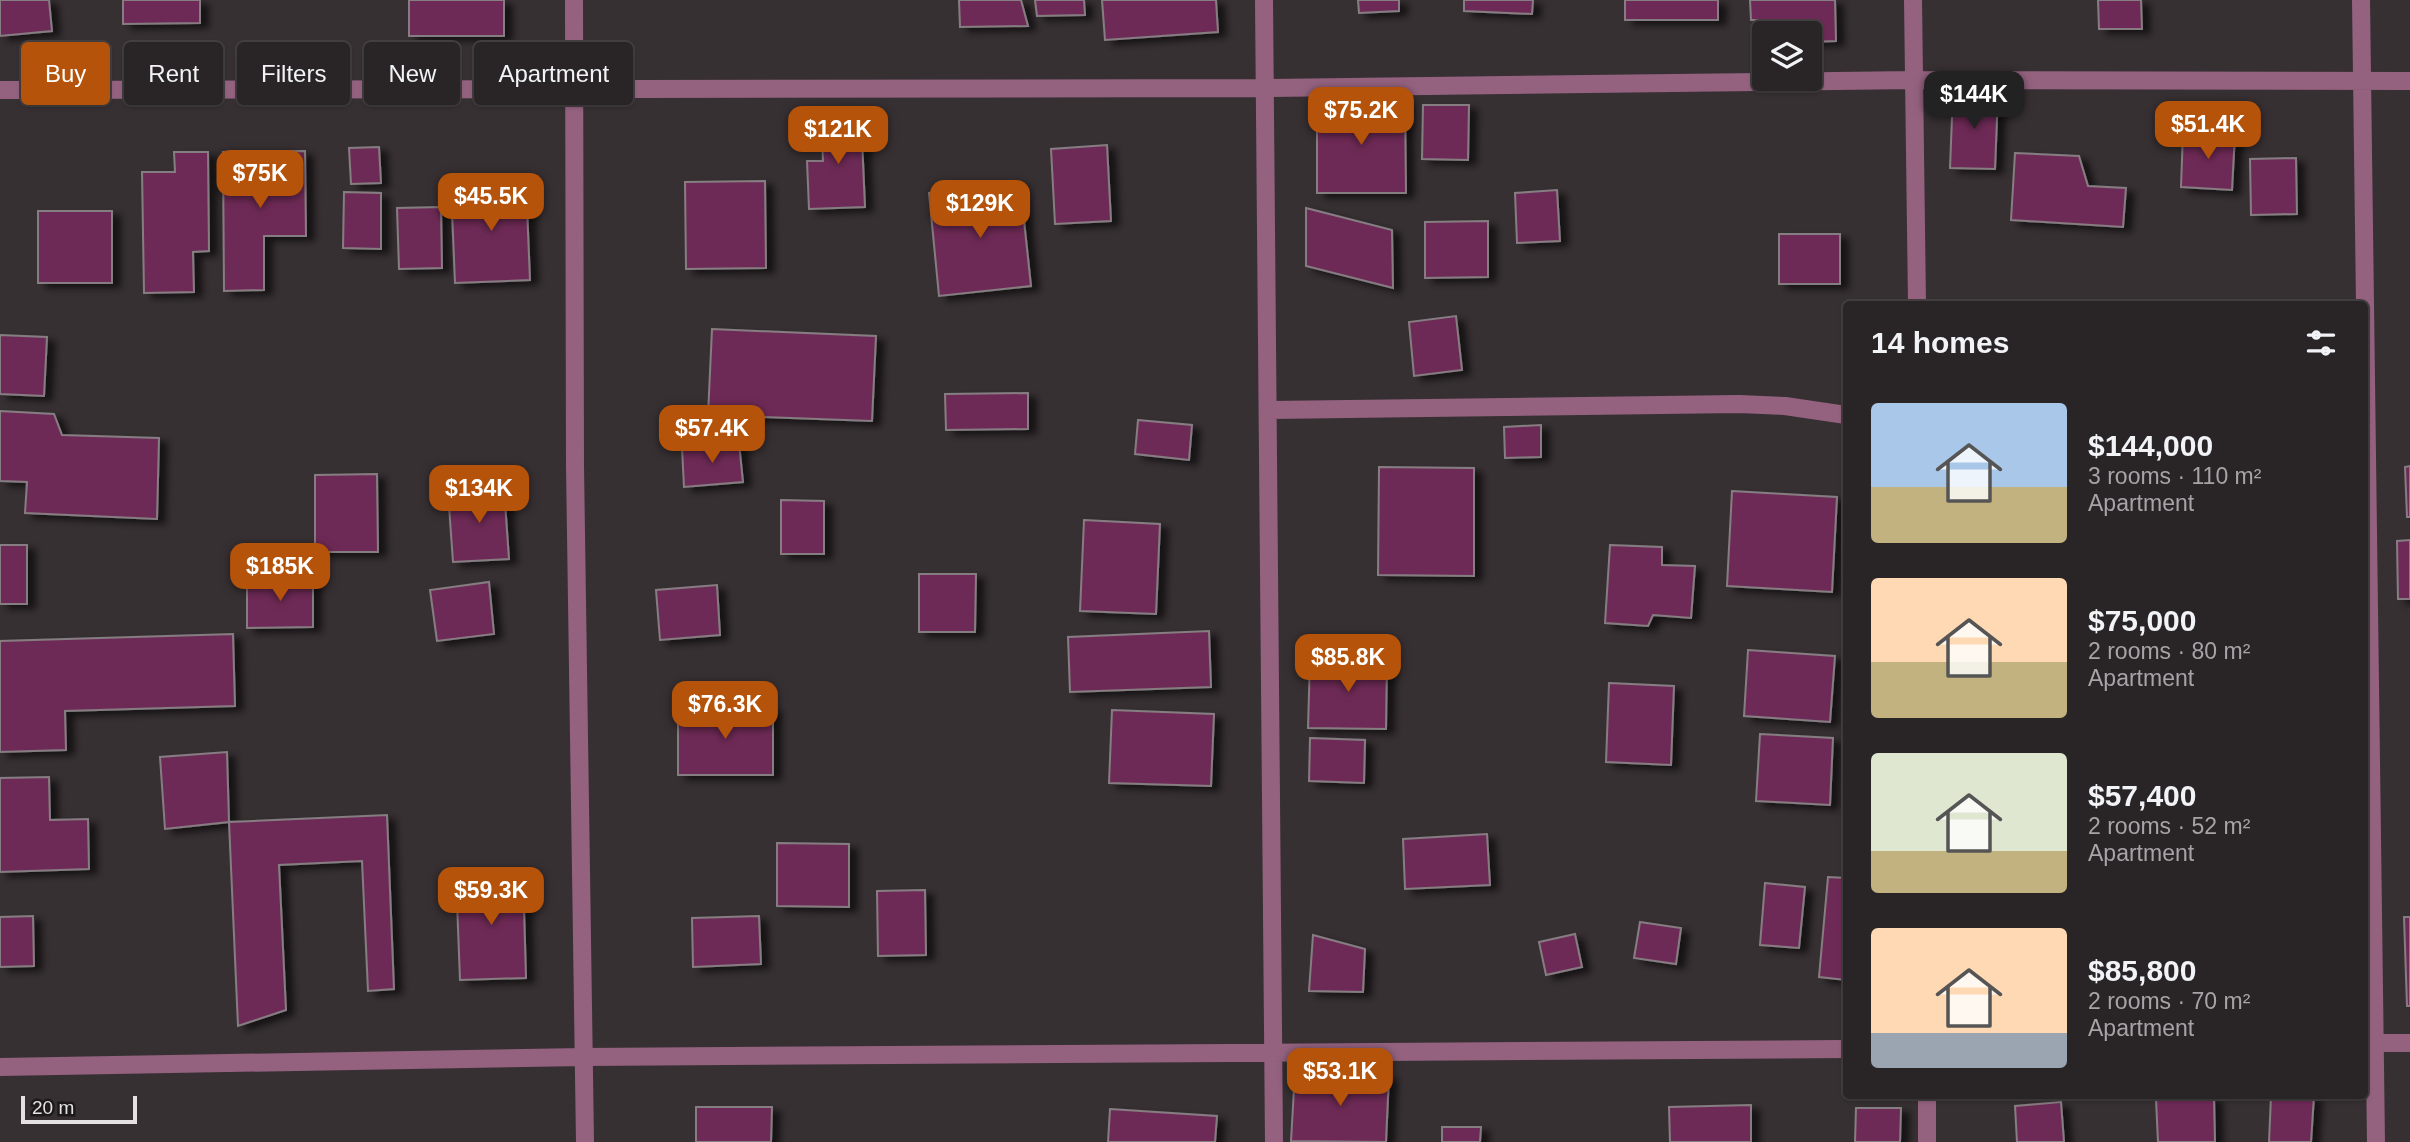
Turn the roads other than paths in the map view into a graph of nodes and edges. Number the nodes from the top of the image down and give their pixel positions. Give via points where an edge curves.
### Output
1 (574, 0) edge
2 (1264, 0) edge
3 (1913, 0) edge
4 (2361, 0) edge
5 (574, 42) edge
6 (1914, 80) junction
7 (2362, 81) junction
8 (2410, 81) edge
9 (1265, 88) junction
10 (474, 89) edge
11 (633, 89) edge
12 (0, 90) edge
13 (575, 105) edge
14 (1917, 301) edge
15 (2364, 301) edge
16 (1268, 410) junction
17 (1843, 415) edge
18 (2368, 906) edge
19 (2410, 1042) edge
20 (2369, 1043) edge
21 (1843, 1049) edge
22 (1273, 1054) junction
23 (584, 1056) junction
24 (0, 1067) edge
25 (1927, 1099) edge
26 (585, 1142) edge
27 (1274, 1142) edge
28 (1927, 1142) edge
29 (2376, 1142) edge

1 - 5 street
2 - 9 street
3 - 6 street
4 - 7 street
6 - 7 street
6 - 9 street
6 - 14 street
7 - 8 street
7 - 15 street
9 - 11 street
9 - 16 street
10 - 12 street
13 - 23 street
16 - 17 street via 1739,404
16 - 22 street
18 - 20 street
19 - 20 street
20 - 29 street
21 - 22 street
22 - 23 street
22 - 27 street
23 - 24 street
23 - 26 street
25 - 28 street

